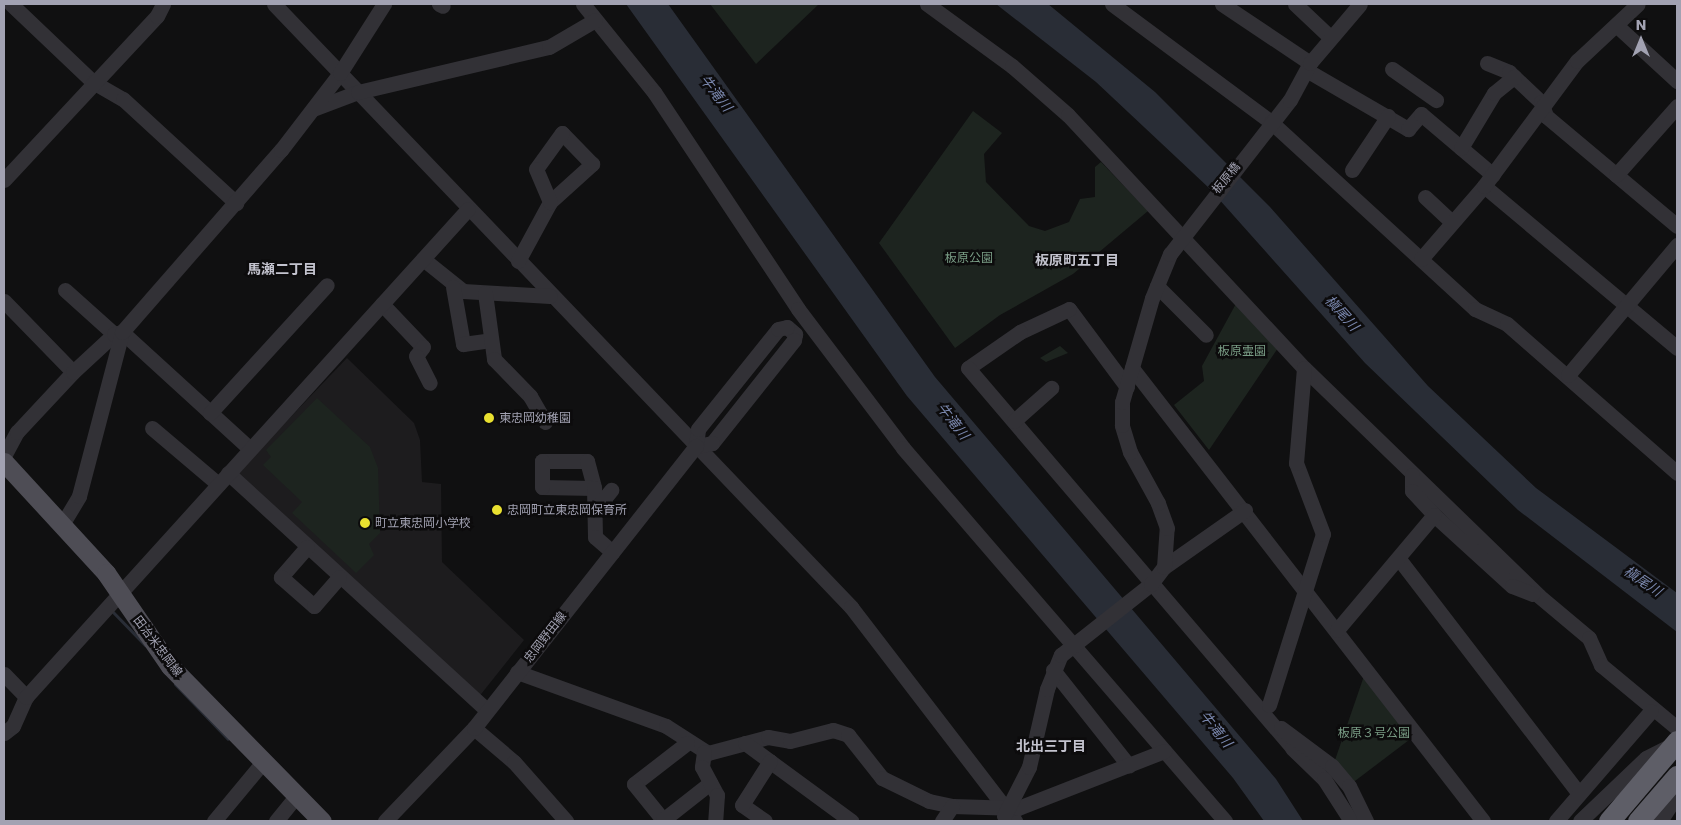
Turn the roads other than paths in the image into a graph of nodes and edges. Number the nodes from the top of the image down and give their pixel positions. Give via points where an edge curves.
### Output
1 (10, 4) edge
2 (163, 4) edge
3 (274, 4) edge
4 (384, 4) edge
5 (583, 4) edge
6 (927, 4) edge
7 (1112, 4) edge
8 (1222, 4) edge
9 (1294, 4) edge
10 (1360, 4) edge
11 (1638, 4) edge
12 (595, 20) junction
13 (1616, 25) junction
14 (1330, 37) junction
15 (1487, 63) dead end
16 (1309, 67) junction
17 (1392, 69) dead end
18 (340, 73) junction
19 (1514, 77) junction
20 (1677, 81) edge
21 (93, 82) junction
22 (358, 92) junction
23 (1677, 106) edge
24 (1543, 108) junction
25 (313, 109) junction
26 (1388, 116) junction
27 (1424, 117) junction
28 (1272, 122) junction
29 (1461, 148) junction
30 (1352, 170) dead end
31 (1616, 175) junction
32 (5, 177) edge
33 (1489, 180) junction
34 (1425, 197) dead end
35 (550, 202) dead end
36 (236, 203) junction
37 (468, 209) junction
38 (1452, 222) junction
39 (1677, 226) edge
40 (1182, 237) junction
41 (1677, 245) edge
42 (423, 259) junction
43 (1421, 259) junction
44 (518, 261) junction
45 (327, 285) dead end
46 (1157, 286) junction
47 (453, 287) junction
48 (65, 290) dead end
49 (485, 293) junction
50 (550, 296) junction
51 (4, 301) edge
52 (382, 304) junction
53 (1626, 305) junction
54 (118, 333) junction
55 (1199, 333) dead end
56 (491, 340) junction
57 (1677, 348) edge
58 (1132, 368) junction
59 (1304, 368) junction
60 (73, 372) junction
61 (1568, 375) junction
62 (430, 383) dead end
63 (1127, 387) junction
64 (1050, 388) dead end
65 (210, 413) junction
66 (1014, 421) junction
67 (545, 422) dead end
68 (152, 428) dead end
69 (696, 446) junction
70 (250, 449) junction
71 (4, 456) edge
72 (4, 462) edge
73 (1677, 473) edge
74 (1412, 475) junction
75 (223, 478) junction
76 (594, 488) dead end
77 (611, 490) dead end
78 (595, 510) junction
79 (1245, 510) junction
80 (1434, 515) junction
81 (63, 524) junction
82 (307, 547) junction
83 (612, 552) junction
84 (1399, 559) junction
85 (1164, 567) junction
86 (339, 577) junction
87 (1145, 588) junction
88 (1306, 590) junction
89 (119, 592) junction
90 (1539, 596) junction
91 (1337, 630) junction
92 (1076, 640) junction
93 (1053, 670) junction
94 (517, 672) junction
95 (4, 674) edge
96 (26, 697) junction
97 (1269, 705) dead end
98 (487, 710) junction
99 (1651, 712) junction
100 (1272, 723) junction
101 (474, 728) junction
102 (4, 733) edge
103 (1675, 738) edge
104 (687, 743) junction
105 (745, 743) junction
106 (1164, 751) junction
107 (704, 752) junction
108 (770, 761) junction
109 (263, 762) junction
110 (1129, 766) junction
111 (1677, 776) edge
112 (710, 783) junction
113 (1580, 794) junction
114 (297, 796) junction
115 (1677, 796) edge
116 (952, 806) junction
117 (1004, 815) edge
118 (389, 820) edge
119 (214, 821) edge
120 (276, 821) edge
121 (322, 821) edge
122 (566, 821) edge
123 (715, 821) edge
124 (764, 821) edge
125 (851, 821) edge
126 (942, 821) edge
127 (1015, 821) edge
128 (1225, 821) edge
129 (1351, 821) edge
130 (1366, 821) edge
131 (1483, 821) edge
132 (1556, 821) edge
133 (1580, 821) edge
134 (1609, 821) edge
135 (1638, 821) edge
136 (1660, 821) edge

1 - 21 street
2 - 21 street via 157,16
3 - 18 street
4 - 18 street
5 - 12 street
6 - 40 street via 1012,66 1068,115
7 - 28 street
8 - 16 street
9 - 14 street
10 - 14 street, 板原橋
11 - 13 street
12 - 22 street via 549,46
12 - 92 street via 654,92 798,309 903,448
13 - 20 street
13 - 24 street via 1577,61
14 - 16 street, 板原橋
15 - 19 street
16 - 26 street
16 - 28 street, 板原橋
17 - 27 street via 1439,95
18 - 22 street
18 - 25 street
19 - 24 street
19 - 29 street via 1494,93
21 - 32 street
21 - 36 street via 123,99
22 - 25 street
22 - 37 street
23 - 31 street
24 - 31 street via 1546,116
24 - 33 street
25 - 36 street
26 - 27 street via 1408,128 1421,114
26 - 30 street
27 - 29 street
28 - 40 street, 板原橋
28 - 43 street
29 - 33 street
31 - 39 street
33 - 38 street
33 - 53 street
34 - 38 street
35 - 44 street
36 - 54 street
37 - 42 street
37 - 44 street
38 - 43 street
40 - 46 street, 板原橋
40 - 59 street
41 - 53 street
42 - 47 street
42 - 52 street
43 - 61 street via 1475,309 1507,324
44 - 50 street
45 - 65 street
46 - 55 street
46 - 58 street, 板原橋
47 - 49 street
47 - 56 street via 463,344
48 - 54 street
49 - 50 street
49 - 56 street
50 - 69 street
51 - 60 street
52 - 62 street via 423,347 416,356
52 - 70 street
53 - 57 street
53 - 61 street
54 - 60 street
54 - 65 street
54 - 81 street via 79,496
56 - 67 street via 494,359 530,396
58 - 63 street, 板原橋
58 - 79 street
59 - 74 street
59 - 88 street via 1296,463 1323,534
60 - 71 street via 17,432
61 - 73 street
63 - 66 street via 1069,309 1020,332 968,368
63 - 85 street, 板原橋 via 1122,425 1130,452 1158,503 1167,528
64 - 66 street
65 - 70 street
66 - 87 street via 1142,568
68 - 75 street
69 - 69 street via 698,429 778,329 787,326 795,334 794,340 712,443
69 - 83 street, 忠岡野田線
69 - 117 street via 851,607
70 - 75 street
72 - 81 main road, 田治米忠岡線
74 - 80 street via 1412,491
74 - 90 street
75 - 82 street
75 - 89 street
76 - 78 street
77 - 78 street
78 - 83 street via 595,537
79 - 85 street
79 - 88 street
80 - 84 street
80 - 90 street via 1512,586
81 - 89 main road, 田治米忠岡線
82 - 86 street
82 - 86 street via 281,577 314,606
83 - 94 street, 忠岡野田線
84 - 91 street
84 - 113 street
85 - 87 street
86 - 98 street
87 - 92 street
87 - 100 street
88 - 91 street
88 - 97 street
89 - 96 street
89 - 109 main road, 田治米忠岡線 via 170,666
90 - 99 street via 1590,638 1600,665
91 - 131 street
92 - 93 street
92 - 106 street
93 - 110 street
93 - 117 street via 1029,767
94 - 98 street, 忠岡野田線
94 - 104 street via 666,726
95 - 96 street
96 - 102 street via 13,726
98 - 101 street, 忠岡野田線
99 - 103 street
99 - 113 street
100 - 129 street via 1324,779
100 - 130 street via 1332,766 1349,786
101 - 118 street, 忠岡野田線
101 - 122 street via 514,762
103 - 133 street via 1646,758
103 - 134 highway
104 - 107 street
104 - 112 street via 634,784 662,820
105 - 107 street
105 - 108 street
105 - 116 street via 768,736 790,741 833,730 848,735 882,778 929,801
106 - 110 street
106 - 128 street
107 - 112 street via 702,768
108 - 124 street via 742,805
108 - 125 street
109 - 114 main road, 田治米忠岡線
109 - 119 street
110 - 117 street
111 - 135 highway
112 - 123 street via 717,795
113 - 132 street
114 - 120 street
114 - 121 main road, 田治米忠岡線
115 - 136 street
116 - 117 street
116 - 126 street
117 - 127 street

